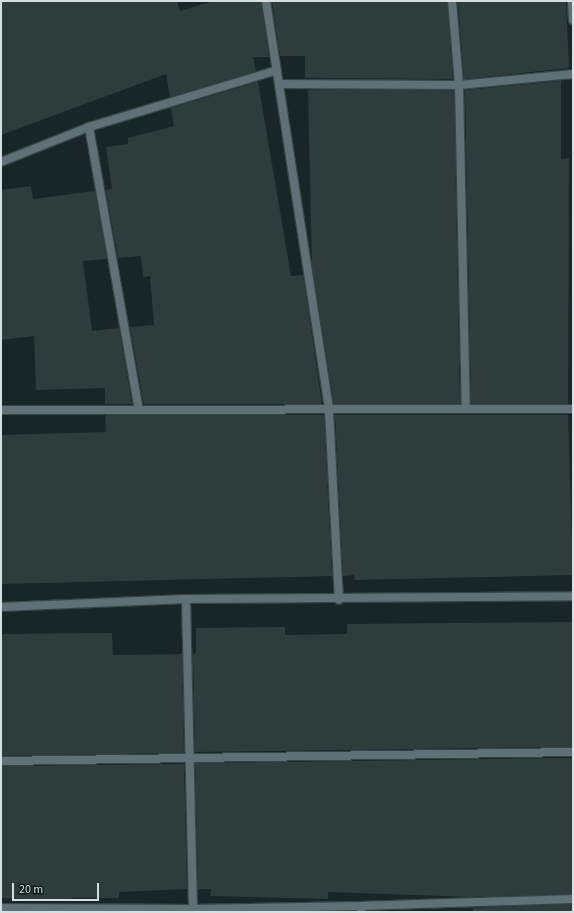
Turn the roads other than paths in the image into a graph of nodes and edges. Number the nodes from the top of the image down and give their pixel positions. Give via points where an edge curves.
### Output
1 (266, 1) edge
2 (452, 1) edge
3 (572, 1) edge
4 (573, 20) edge
5 (275, 72) junction
6 (573, 74) edge
7 (279, 84) junction
8 (459, 85) junction
9 (89, 127) junction
10 (1, 162) edge
11 (466, 408) junction
12 (573, 409) edge
13 (1, 410) edge
14 (139, 410) junction
15 (329, 410) junction
16 (573, 596) edge
17 (186, 599) junction
18 (339, 600) junction
19 (1, 608) edge
20 (573, 752) edge
21 (191, 757) junction
22 (1, 761) edge
23 (573, 899) edge
24 (1, 908) edge
25 (360, 909) edge
26 (193, 911) edge

1 - 5 street
2 - 8 street
3 - 4 street
5 - 7 street
5 - 9 street
6 - 8 street
7 - 8 street
7 - 15 street
8 - 11 street
9 - 10 street
9 - 14 street
11 - 12 street
11 - 15 street
13 - 14 street
14 - 15 street
15 - 18 street
16 - 18 street
17 - 18 street
17 - 19 street
17 - 21 street
20 - 21 street
21 - 22 street
21 - 26 street
23 - 25 street
24 - 26 street
25 - 26 street

